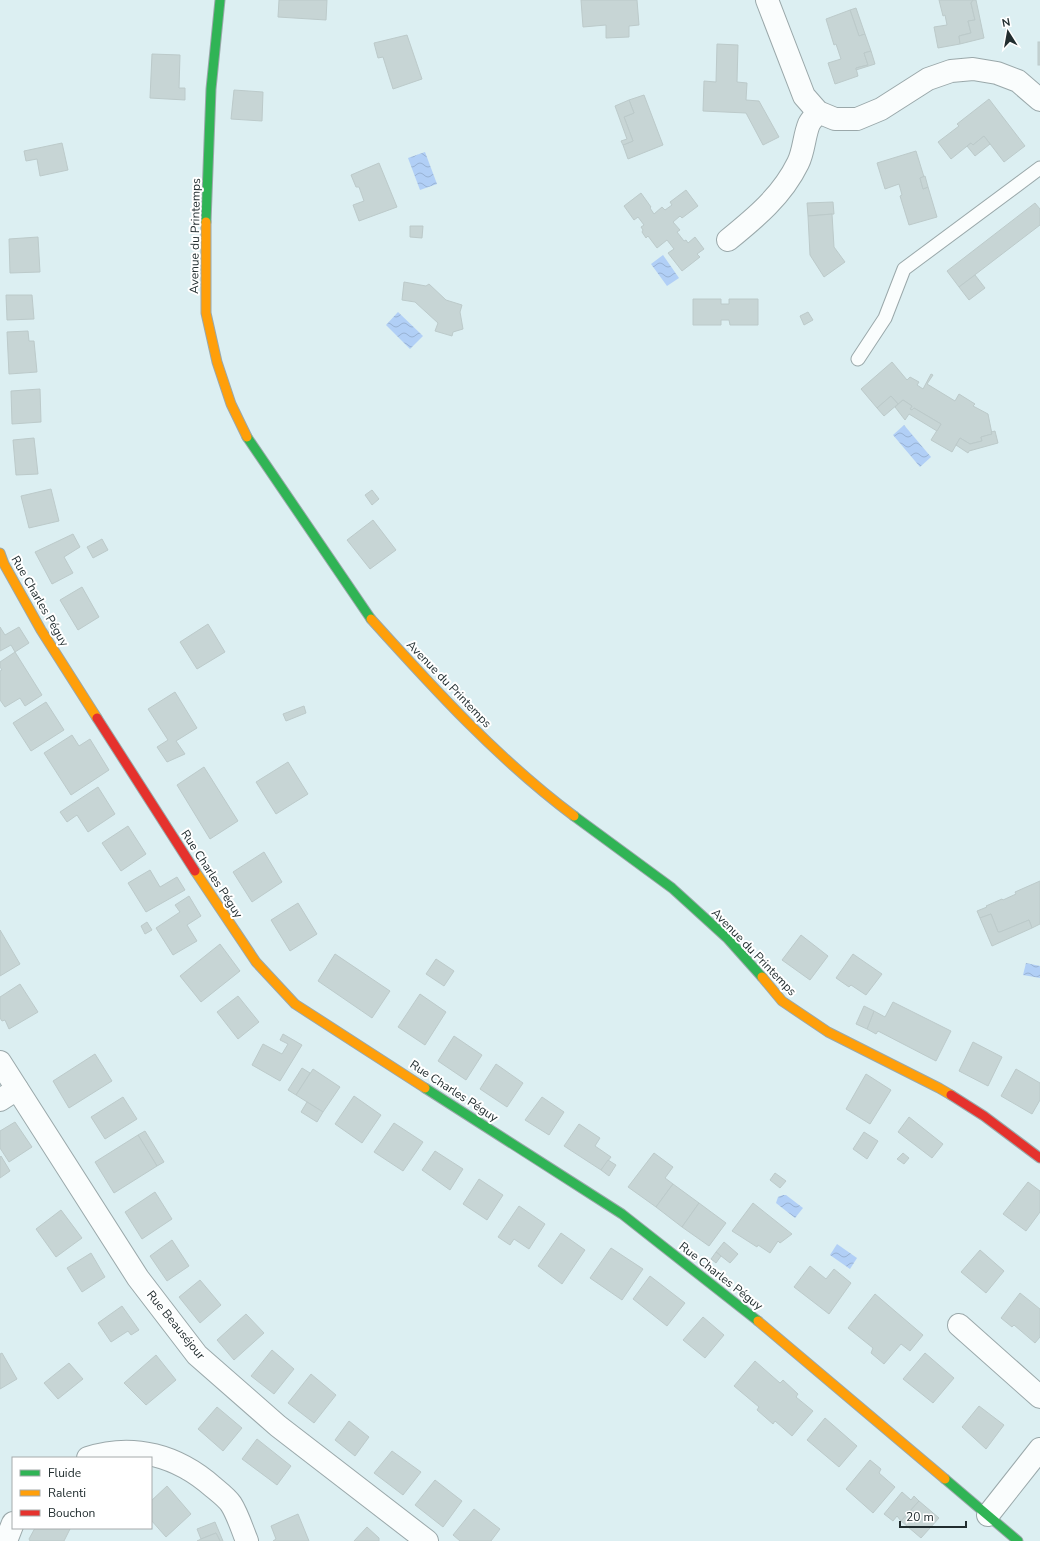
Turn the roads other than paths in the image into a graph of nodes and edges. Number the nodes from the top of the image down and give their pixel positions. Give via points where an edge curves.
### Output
1 (220, 0) edge
2 (767, 0) edge
3 (1040, 100) edge
4 (818, 112) junction
5 (1040, 168) edge
6 (728, 240) dead end
7 (858, 359) dead end
8 (0, 553) edge
9 (0, 1062) edge
10 (9, 1095) edge
11 (1040, 1158) edge
12 (959, 1325) dead end
13 (1040, 1397) edge
14 (1040, 1449) edge
15 (91, 1457) edge
16 (988, 1515) junction
17 (12, 1526) edge
18 (6, 1541) edge
19 (247, 1541) edge
20 (427, 1541) edge
21 (1018, 1541) edge

1 - 11 street, Avenue du Printemps via 211,89 205,240 206,313 217,362 231,404 250,443 364,609 419,672 491,746 560,806 672,888 728,939 782,1001 828,1032 939,1088 984,1116
2 - 4 street via 804,96
3 - 4 street via 1018,81 997,73 973,69 951,71 928,79 881,109 857,119 835,119
4 - 6 street via 809,123 799,162 789,179 774,200
5 - 7 lane via 904,269 885,318
8 - 16 street, Rue Charles Péguy via 41,630 200,879 256,962 295,1004 622,1214 738,1304
9 - 10 street, Rue Beauséjour
10 - 20 street, Rue Beauséjour via 138,1278 197,1354 278,1426
12 - 13 street
14 - 16 street
15 - 19 street via 103,1453 132,1452 165,1457 199,1475 231,1503
16 - 21 street, Rue Charles Péguy
17 - 18 street

